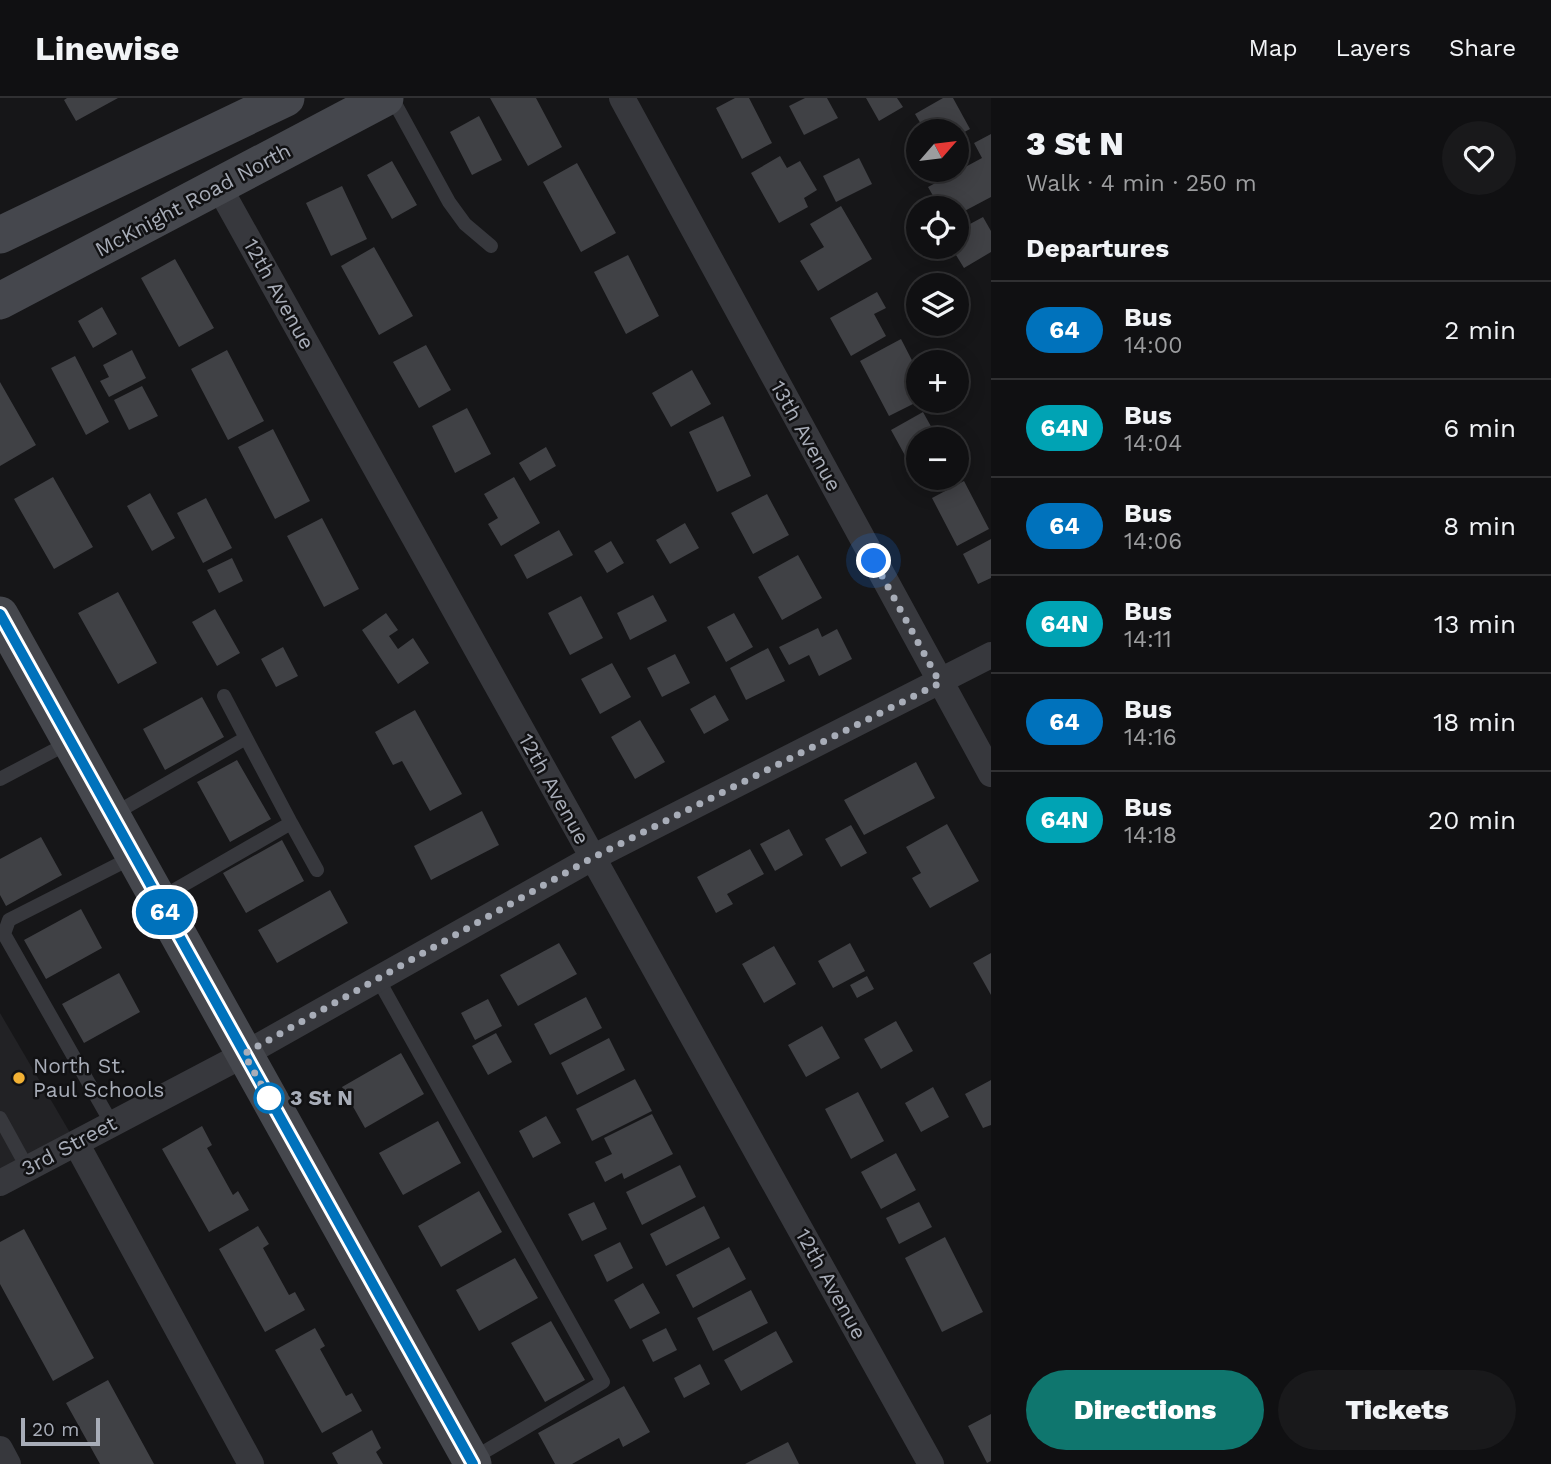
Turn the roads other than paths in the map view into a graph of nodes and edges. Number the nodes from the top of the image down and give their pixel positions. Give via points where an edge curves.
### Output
1 (286, 98) edge
2 (384, 98) edge
3 (392, 98) edge
4 (622, 98) edge
5 (219, 187) junction
6 (0, 235) edge
7 (491, 246) dead end
8 (0, 301) edge
9 (0, 615) edge
10 (991, 655) edge
11 (940, 683) junction
12 (224, 696) dead end
13 (246, 738) junction
14 (71, 742) junction
15 (991, 774) edge
16 (0, 779) edge
17 (112, 815) junction
18 (291, 823) junction
19 (135, 857) junction
20 (592, 858) junction
21 (317, 870) dead end
22 (158, 900) junction
23 (378, 979) junction
24 (244, 1054) junction
25 (0, 1118) edge
26 (111, 1124) junction
27 (76, 1143) junction
28 (27, 1169) junction
29 (0, 1183) edge
30 (0, 1449) edge
31 (472, 1462) edge
32 (8, 1464) edge
33 (251, 1464) edge
34 (932, 1464) edge

1 - 6 street
2 - 5 street, McKnight Road North
3 - 7 lane via 449,202 465,224
4 - 11 street, 13th Avenue
5 - 8 street, McKnight Road North
5 - 20 street, 12th Avenue
9 - 14 street
10 - 11 street, 3rd Street
11 - 15 street, 13th Avenue
11 - 20 street, 3rd Street
12 - 13 lane
13 - 17 lane
13 - 18 lane
14 - 16 lane
14 - 17 street
17 - 19 street
18 - 21 lane
18 - 22 lane
19 - 22 street
19 - 26 lane via 9,920 4,934
20 - 23 street, 3rd Street
20 - 34 street, 12th Avenue
22 - 24 street
23 - 24 street, 3rd Street
23 - 31 lane via 603,1382
24 - 26 street, 3rd Street
24 - 31 street
25 - 28 lane
26 - 27 street, 3rd Street
27 - 28 street, 3rd Street
27 - 33 street
28 - 29 street, 3rd Street
30 - 32 street

